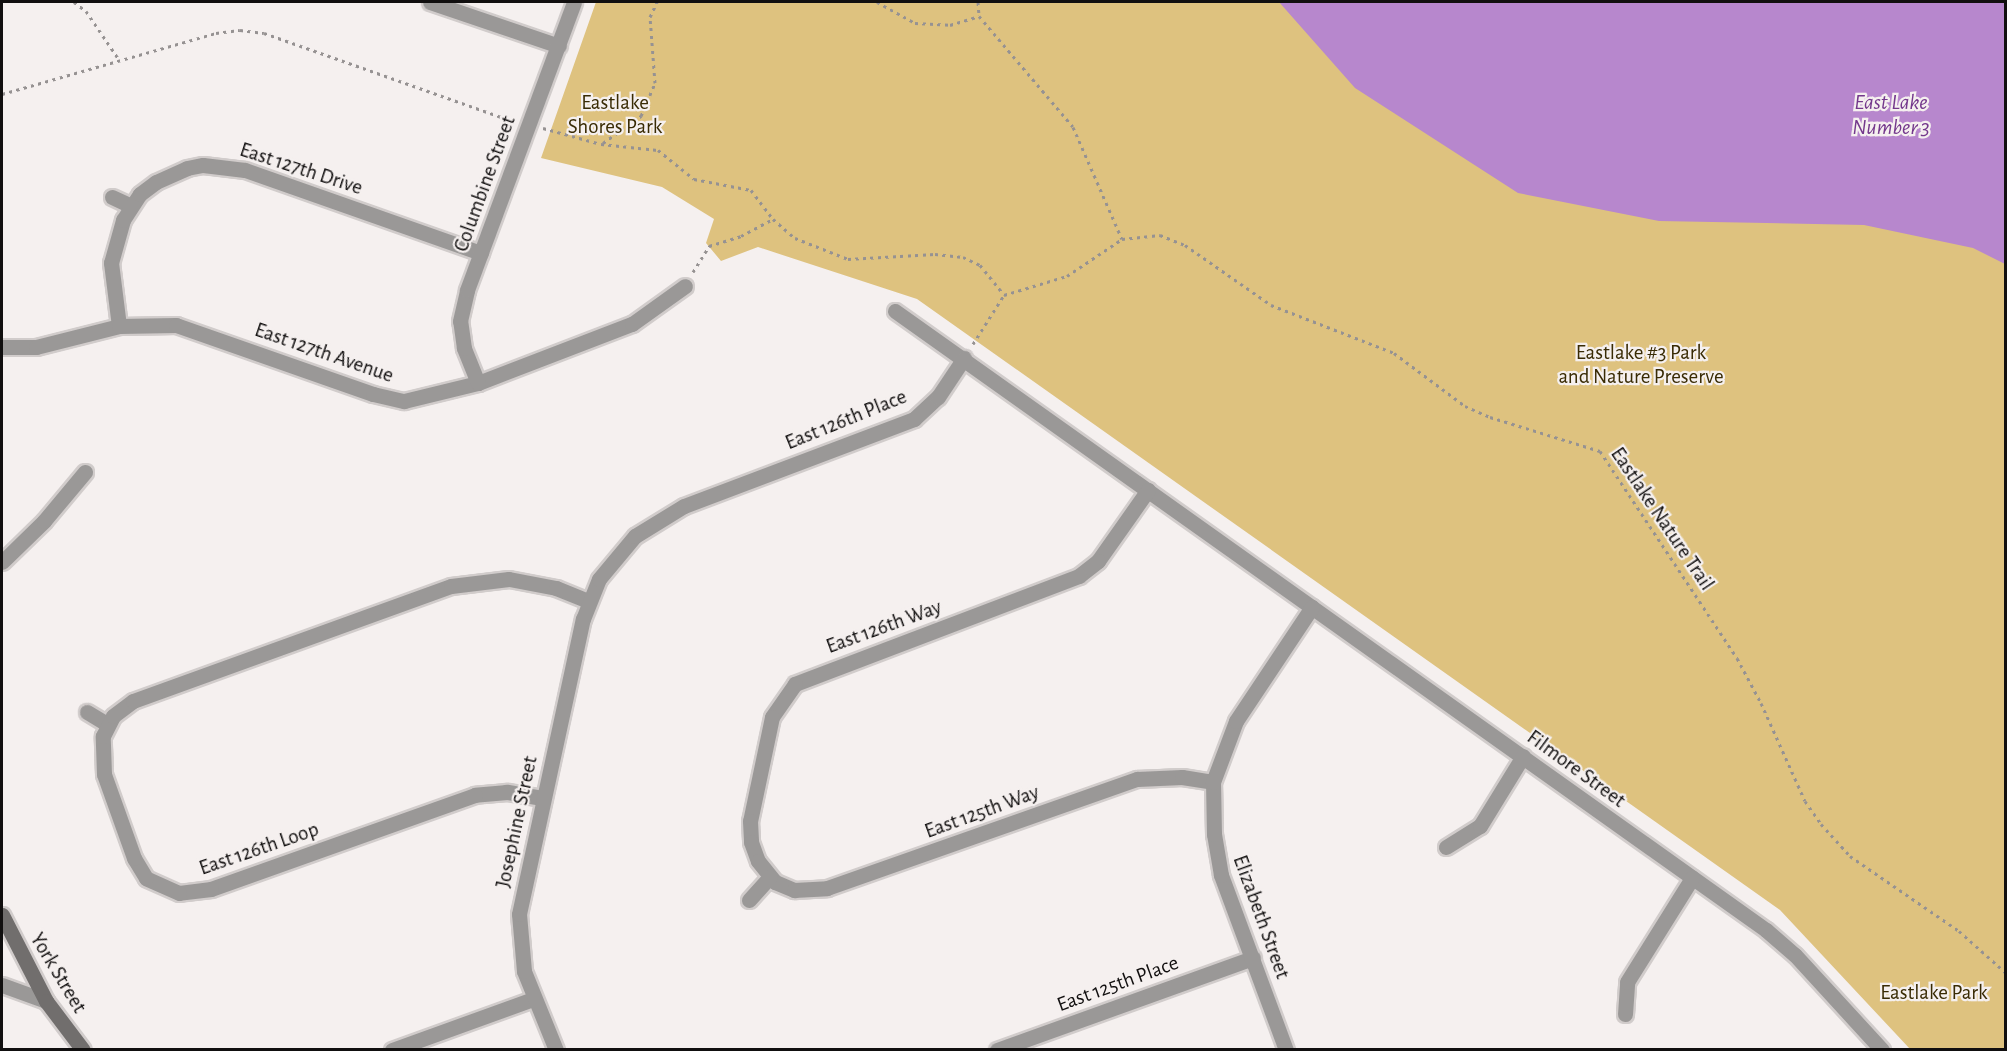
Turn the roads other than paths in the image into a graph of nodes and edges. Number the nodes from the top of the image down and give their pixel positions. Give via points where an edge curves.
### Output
1 (430, 2) edge
2 (574, 2) edge
3 (559, 46) junction
4 (112, 197) dead end
5 (131, 206) junction
6 (481, 253) junction
7 (685, 286) road end
8 (895, 311) dead end
9 (119, 326) junction
10 (2, 347) edge
11 (964, 358) junction
12 (478, 383) junction
13 (85, 472) dead end
14 (1148, 490) junction
15 (2, 562) edge
16 (588, 601) junction
17 (1312, 607) junction
18 (87, 712) dead end
19 (107, 724) junction
20 (1523, 756) junction
21 (1213, 782) junction
22 (542, 798) junction
23 (1446, 847) dead end
24 (770, 877) junction
25 (1692, 878) junction
26 (749, 900) dead end
27 (2, 915) edge
28 (1253, 958) junction
29 (2, 985) edge
30 (533, 999) junction
31 (46, 1001) junction
32 (1625, 1014) dead end
33 (83, 1050) edge
34 (392, 1050) edge
35 (556, 1050) edge
36 (997, 1050) edge
37 (1286, 1050) edge
38 (1882, 1050) edge

1 - 3 street
2 - 3 street, Columbine Street
3 - 6 street, Columbine Street
4 - 5 street
5 - 6 street, East 127th Drive via 148,188 172,173 203,165 228,166
5 - 9 street, East 127th Drive via 111,263
6 - 12 street, Columbine Street via 460,321 464,348
7 - 12 street, East 127th Avenue via 632,324
8 - 11 street
9 - 10 street, East 127th Avenue via 36,347
9 - 12 street, East 127th Avenue via 176,325 390,399 416,400
11 - 14 street
11 - 16 street, East 126th Place via 938,397 914,419 657,519 614,558
13 - 15 street via 44,521
14 - 17 street, Filmore Street
14 - 24 street, East 126th Way via 1098,561 1079,576 828,669 795,684 784,694 772,717 750,821 758,861
16 - 19 street via 556,588 508,579 451,586 141,698 122,707
16 - 22 street, Josephine Street
17 - 20 street, Filmore Street
17 - 21 street, Elizabeth Street via 1236,721
18 - 19 street
19 - 22 street, East 126th Loop via 102,749 104,774 134,858 146,878 179,893 212,889 475,795 507,792
20 - 23 street via 1480,826
20 - 25 street, Filmore Street
21 - 24 street, East 125th Way via 1172,777 1137,779 827,888 794,890
21 - 28 street, Elizabeth Street via 1216,855 1233,913
22 - 30 street, Josephine Street via 519,914 524,971
24 - 26 street
25 - 32 street via 1627,982
25 - 38 street, Filmore Street via 1781,942
27 - 31 street, York Street
28 - 36 street, East 125th Place
28 - 37 street, Elizabeth Street
29 - 31 street
30 - 34 street
30 - 35 street, Josephine Street
31 - 33 street, York Street

